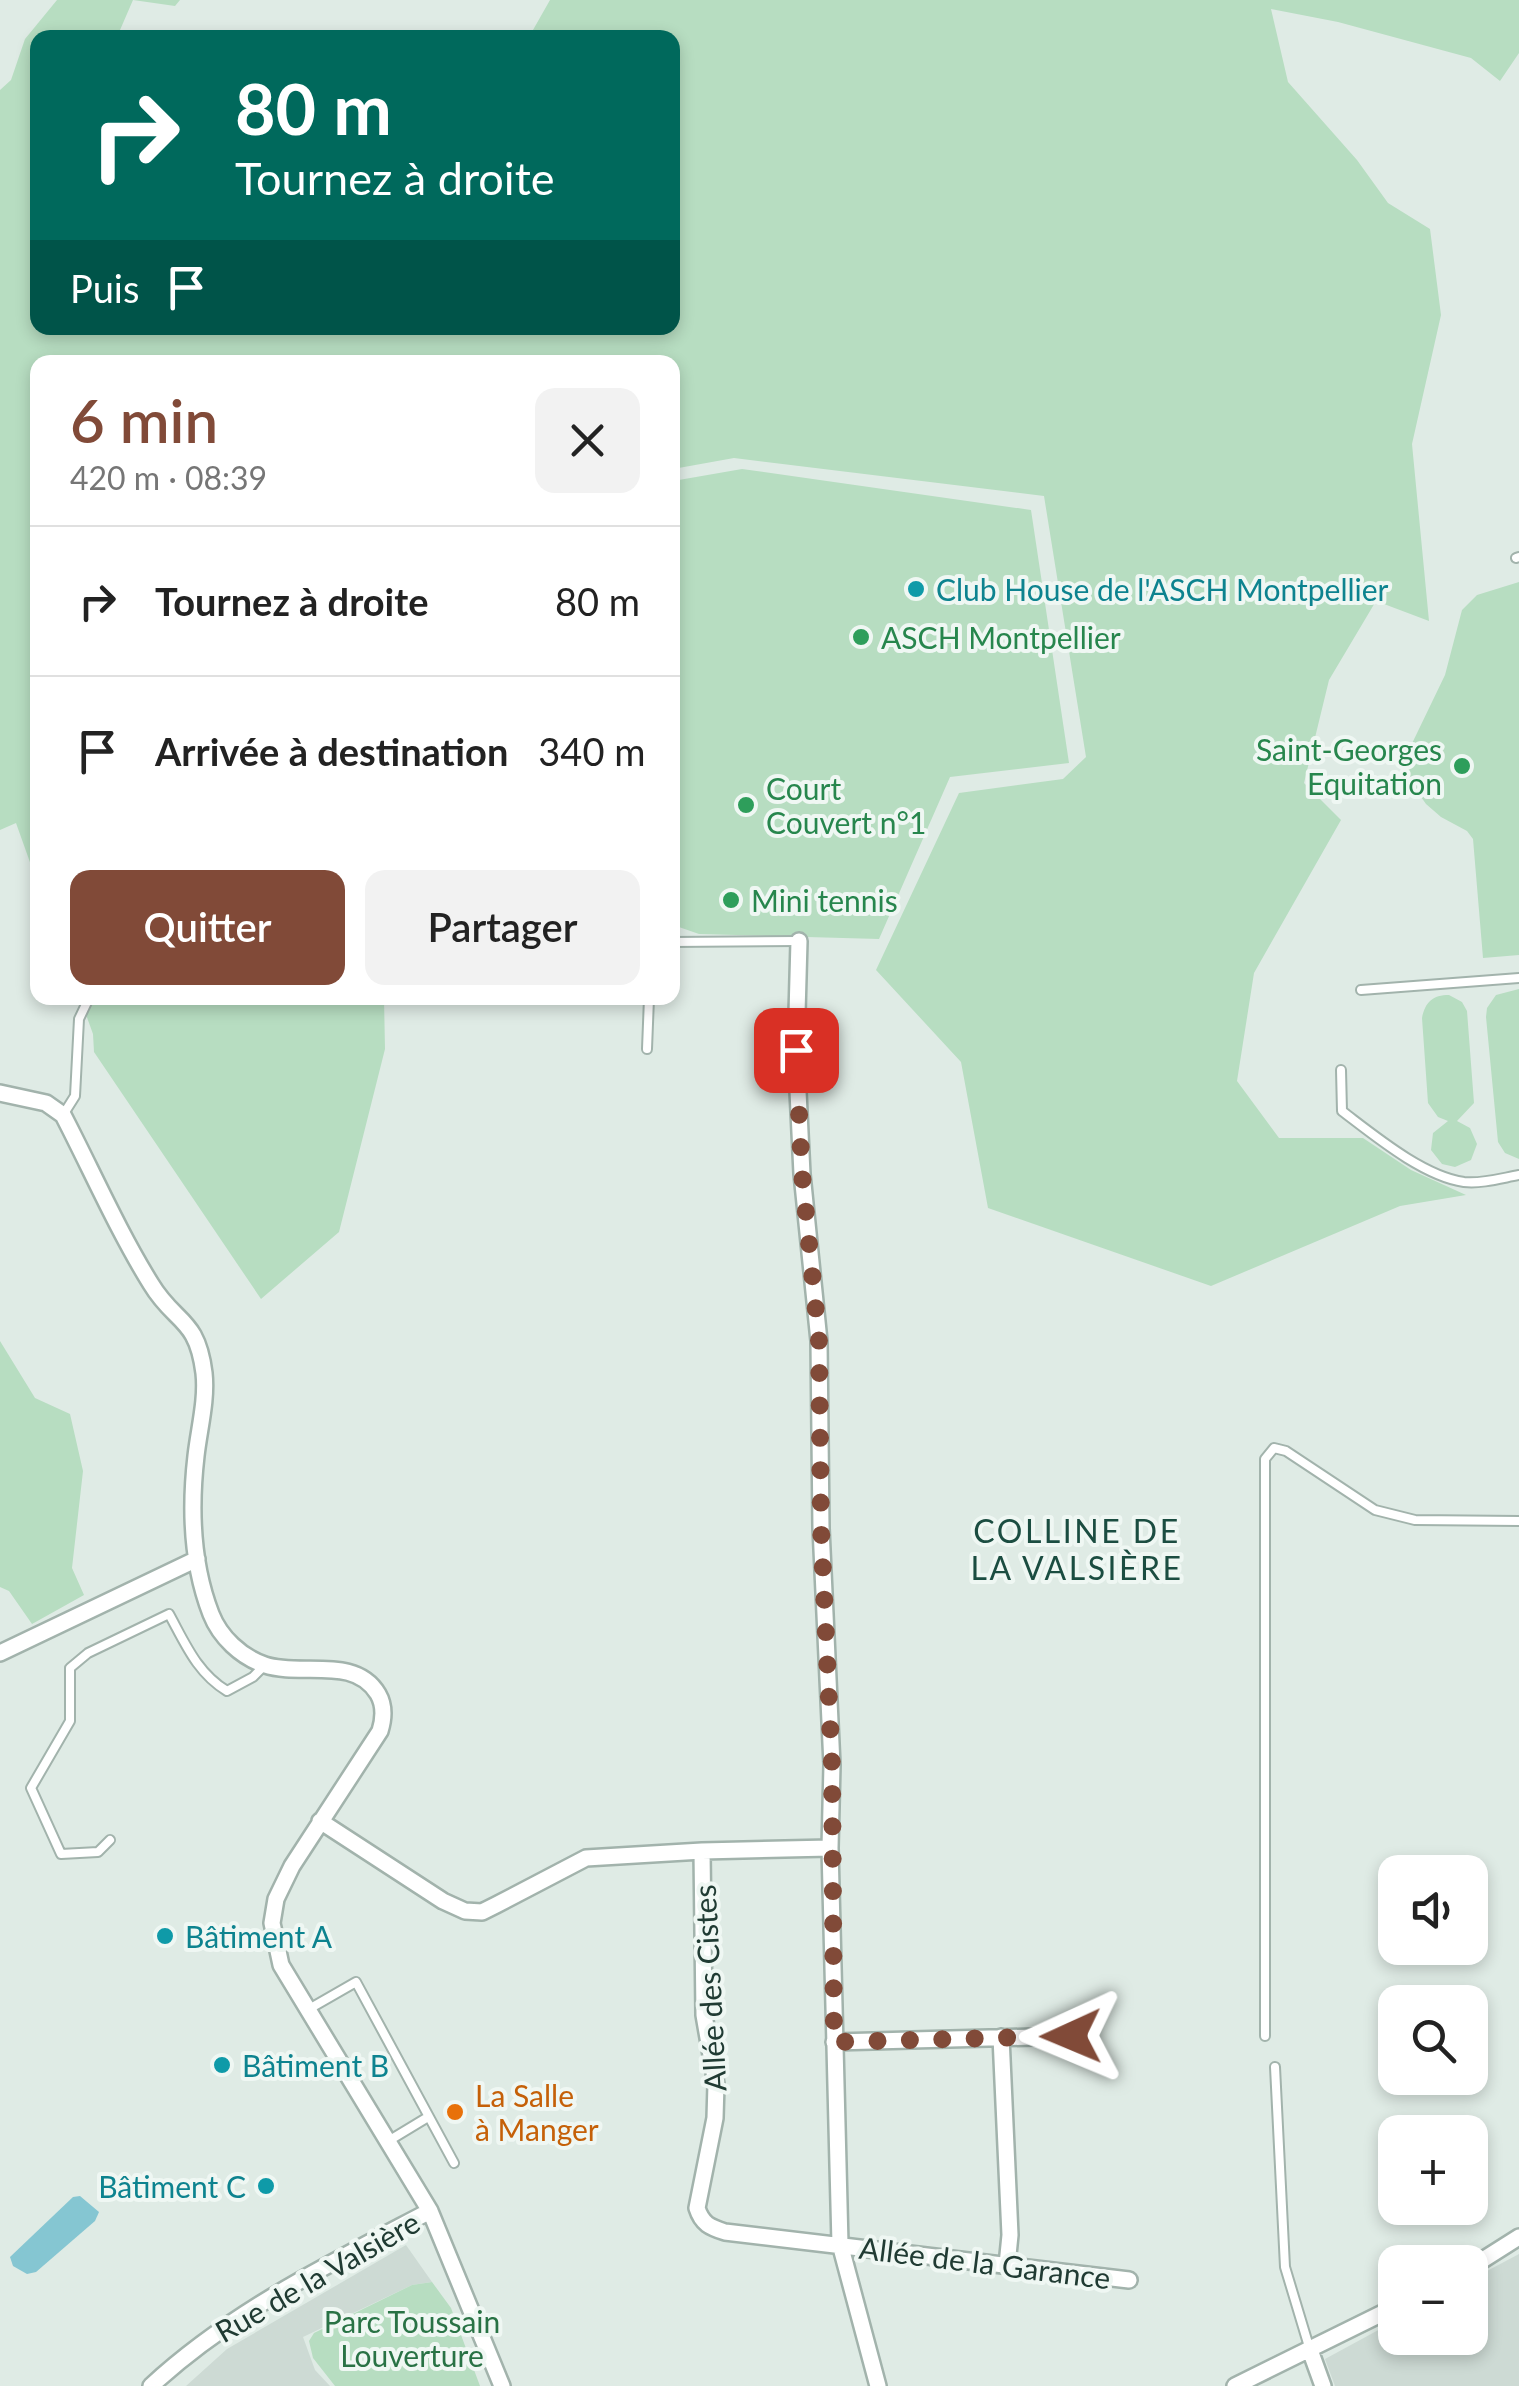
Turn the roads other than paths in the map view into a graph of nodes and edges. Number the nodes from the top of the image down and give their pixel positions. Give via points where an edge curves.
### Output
1 (798, 940) joint
2 (680, 942) edge
3 (1519, 978) edge
4 (1361, 990) dead end
5 (86, 1005) edge
6 (649, 1005) edge
7 (647, 1049) dead end
8 (1341, 1070) dead end
9 (0, 1093) edge
10 (63, 1116) junction
11 (1519, 1175) edge
12 (1519, 1521) edge
13 (197, 1559) junction
14 (0, 1654) edge
15 (265, 1665) junction
16 (320, 1821) junction
17 (110, 1840) dead end
18 (830, 1848) junction
19 (702, 1851) junction
20 (309, 2010) junction
21 (1071, 2036) dead end
22 (1265, 2036) dead end
23 (1001, 2038) junction
24 (834, 2042) junction
25 (1275, 2067) dead end
26 (428, 2116) junction
27 (390, 2140) junction
28 (454, 2164) dead end
29 (430, 2211) junction
30 (1519, 2237) edge
31 (840, 2244) junction
32 (1488, 2257) edge
33 (1008, 2265) junction
34 (1129, 2280) dead end
35 (1378, 2315) edge
36 (1310, 2350) junction
37 (150, 2386) edge
38 (502, 2386) edge
39 (878, 2386) edge
40 (1235, 2386) edge
41 (1323, 2386) edge

1 - 2 lane
1 - 18 street via 801,1156 819,1341
3 - 4 lane
5 - 10 lane via 75,1096
6 - 7 lane
8 - 11 lane via 1342,1111 1386,1145 1466,1182
9 - 10 street via 46,1102
10 - 13 street via 150,1284 197,1341 204,1388 193,1486
12 - 22 lane via 1388,1514 1286,1451 1274,1448 1265,1459
13 - 14 street
13 - 15 street via 222,1635
15 - 16 street via 352,1673 370,1683 382,1703 380,1731
15 - 17 lane via 227,1691 194,1660 169,1614 70,1668 70,1721 30,1788 61,1854 98,1852
16 - 19 street via 465,1911 496,1906 586,1858
16 - 20 street via 280,1888 272,1923 281,1965
18 - 19 street
18 - 24 street
19 - 31 street, Allée des Cistes via 704,2015 716,2084 697,2208 701,2220 725,2232
20 - 26 lane via 356,1982
20 - 27 street
21 - 23 street
23 - 24 street
23 - 33 street
24 - 31 street
25 - 36 lane via 1285,2267
26 - 27 lane
26 - 28 lane
27 - 29 street
29 - 37 street, Rue de la Valsière via 286,2288 210,2336
29 - 38 street, Rue de la Valsière
30 - 32 street
31 - 33 street, Allée de la Garance
31 - 39 street
33 - 34 street, Allée de la Garance
35 - 36 street
36 - 40 street
36 - 41 street

